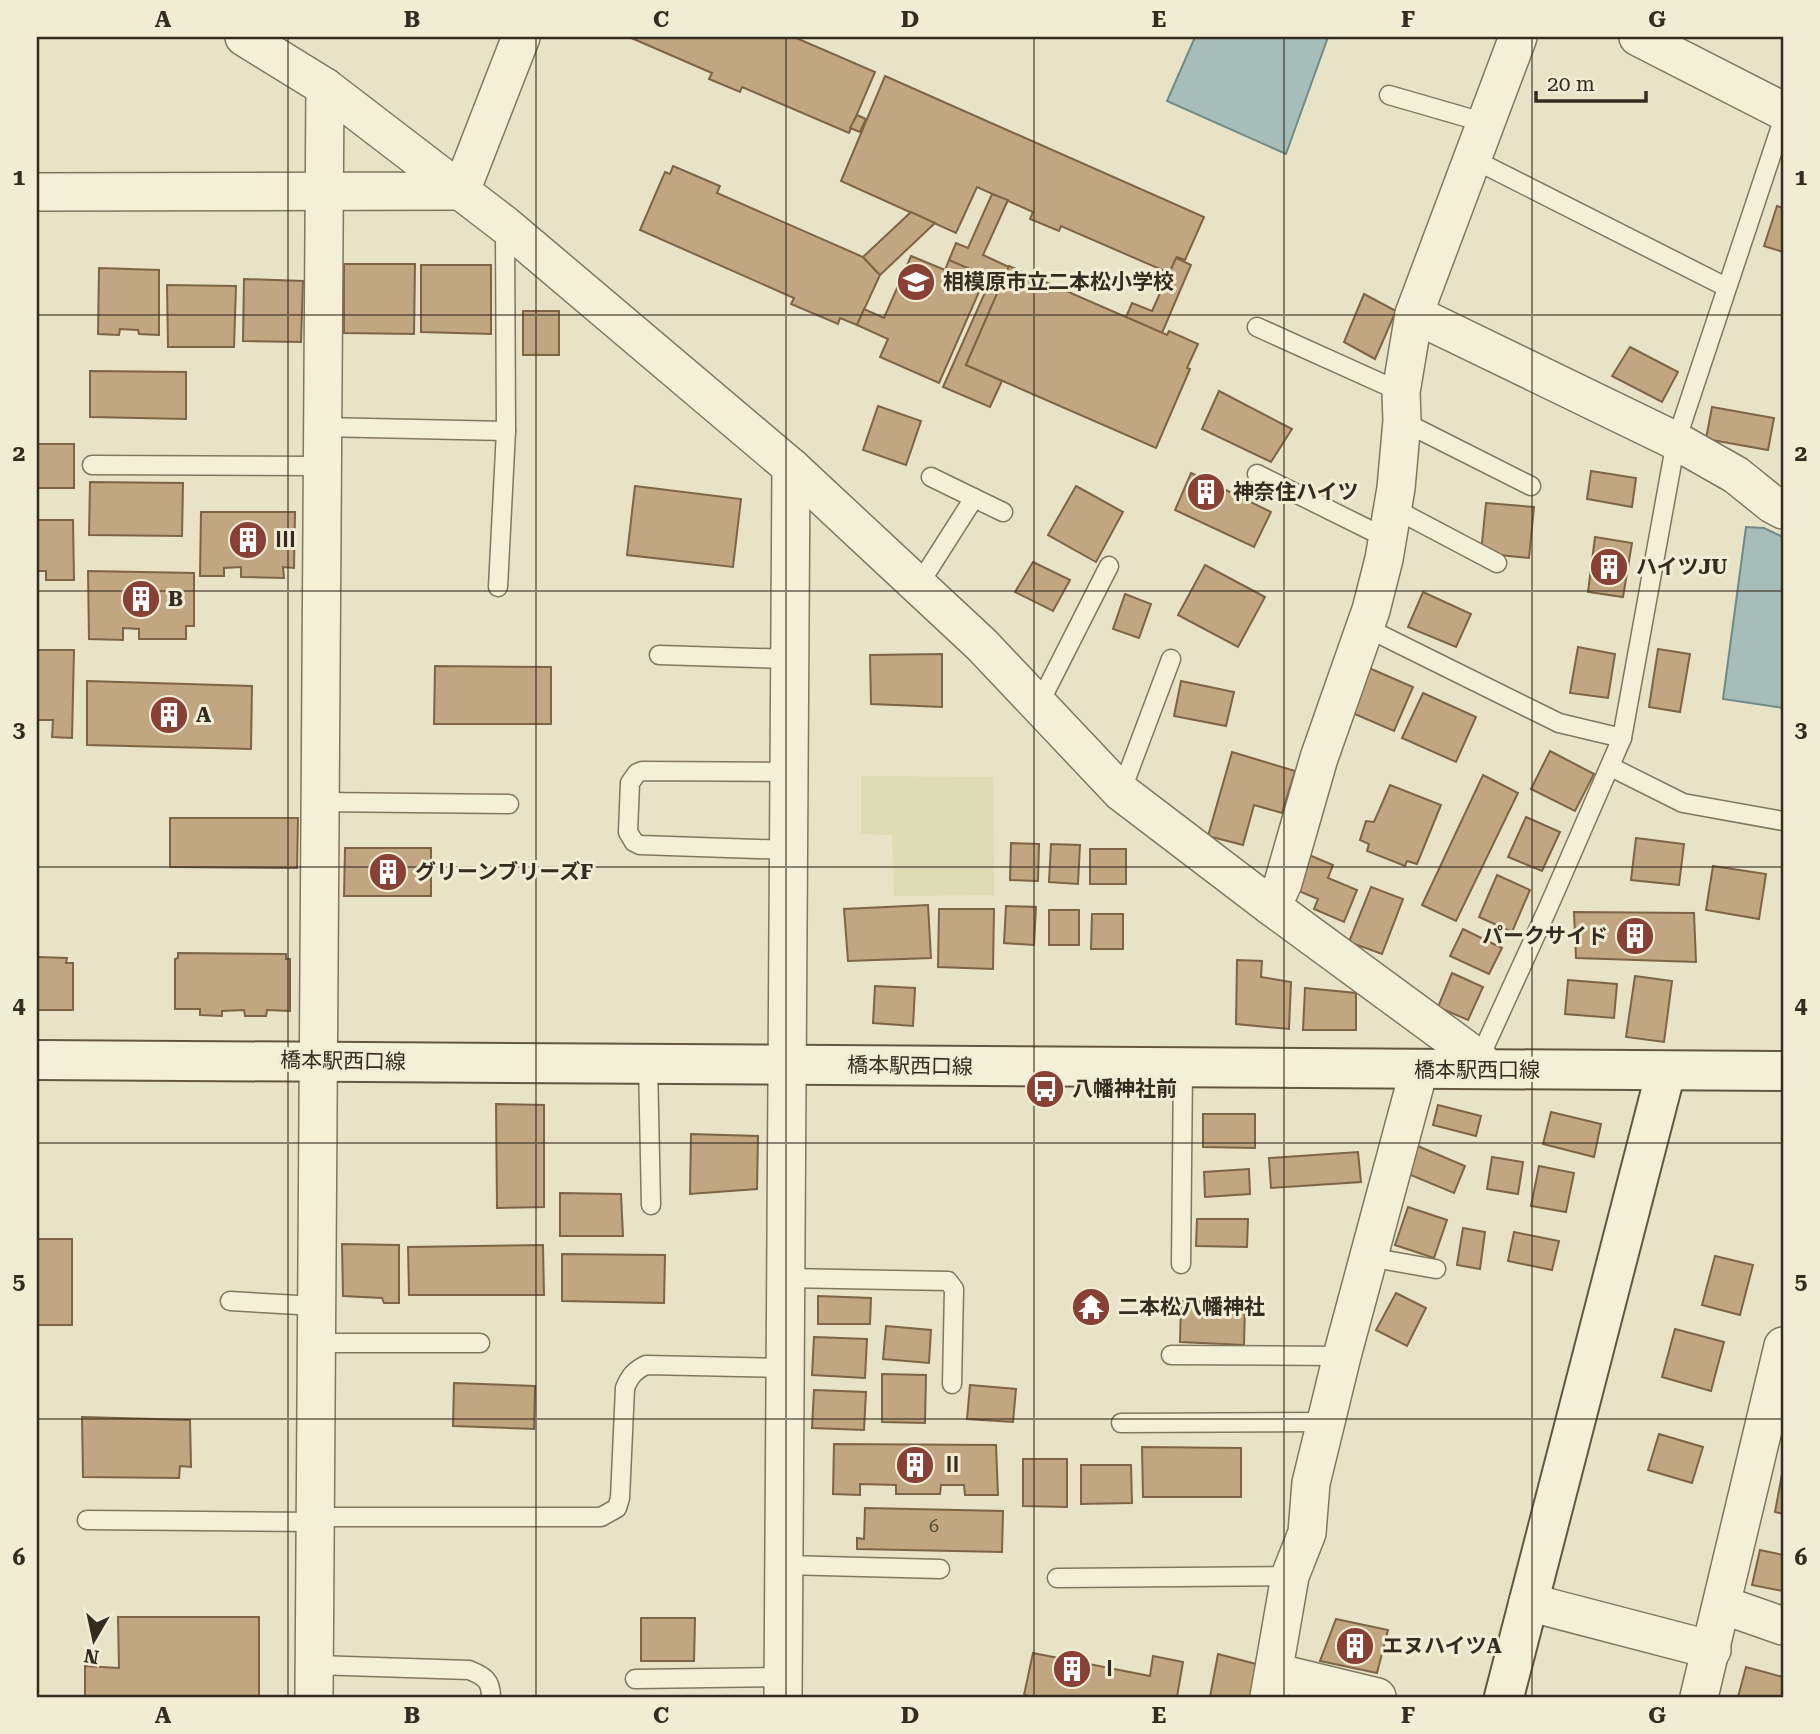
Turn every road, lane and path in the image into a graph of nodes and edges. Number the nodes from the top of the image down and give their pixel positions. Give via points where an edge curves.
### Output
1 (244, 37) edge
2 (521, 37) edge
3 (1518, 37) edge
4 (1638, 37) edge
5 (325, 87) junction
6 (1389, 95) dead end
7 (1783, 111) edge
8 (1783, 120) edge
9 (1486, 123) junction
10 (1473, 159) junction
11 (461, 191) junction
12 (37, 192) edge
13 (323, 192) junction
14 (505, 225) junction
15 (1726, 287) junction
16 (1414, 314) junction
17 (1257, 327) dead end
18 (1402, 407) junction
19 (322, 427) junction
20 (506, 431) junction
21 (1676, 441) junction
22 (92, 465) dead end
23 (322, 466) junction
24 (791, 467) junction
25 (1256, 474) dead end
26 (931, 477) dead end
27 (1531, 486) dead end
28 (974, 498) junction
29 (1783, 510) edge
30 (1003, 512) dead end
31 (1391, 524) junction
32 (1497, 563) dead end
33 (1109, 566) dead end
34 (918, 586) junction
35 (498, 587) dead end
36 (1365, 627) junction
37 (659, 655) dead end
38 (790, 659) junction
39 (1171, 659) dead end
40 (1038, 706) junction
41 (1622, 738) junction
42 (1611, 767) junction
43 (790, 772) junction
44 (1121, 792) junction
45 (319, 802) junction
46 (509, 804) dead end
47 (1783, 821) edge
48 (789, 850) junction
49 (1272, 907) junction
50 (37, 1060) edge
51 (318, 1062) junction
52 (648, 1063) junction
53 (787, 1064) junction
54 (1480, 1064) junction
55 (1183, 1068) junction
56 (1419, 1070) junction
57 (1665, 1071) junction
58 (1783, 1071) edge
59 (652, 1205) dead end
60 (1369, 1257) junction
61 (1181, 1264) dead end
62 (1436, 1269) dead end
63 (785, 1278) junction
64 (230, 1301) dead end
65 (316, 1306) junction
66 (315, 1343) junction
67 (480, 1343) dead end
68 (1783, 1346) edge
69 (1171, 1355) dead end
70 (1342, 1356) junction
71 (783, 1368) junction
72 (952, 1384) dead end
73 (1326, 1422) junction
74 (1121, 1423) dead end
75 (87, 1520) dead end
76 (314, 1520) junction
77 (784, 1565) junction
78 (940, 1569) dead end
79 (1290, 1576) junction
80 (1058, 1578) dead end
81 (1528, 1602) junction
82 (1723, 1605) junction
83 (1783, 1626) edge
84 (1712, 1650) junction
85 (635, 1679) dead end
86 (314, 1681) edge
87 (1271, 1685) edge
88 (783, 1687) edge
89 (491, 1697) edge
90 (1377, 1697) edge
91 (1504, 1697) edge
92 (1699, 1697) edge

1 - 5 street
2 - 11 street
3 - 9 street
4 - 7 street
5 - 11 street
5 - 13 street
6 - 9 lane
8 - 15 lane
9 - 10 street
10 - 15 lane
10 - 16 street
11 - 13 street
11 - 14 street
12 - 13 street
13 - 19 street
14 - 20 lane
14 - 24 street
15 - 21 lane
16 - 18 street
16 - 21 street
17 - 18 lane
18 - 27 lane
18 - 31 street
19 - 20 lane
19 - 23 street
20 - 35 lane
21 - 29 street via 1736,475
21 - 41 lane
22 - 23 lane
23 - 45 street
24 - 34 street
24 - 38 street
25 - 31 lane
26 - 28 lane
28 - 30 lane
28 - 34 lane
31 - 32 lane
31 - 36 street
33 - 40 lane
34 - 40 street via 982,645
36 - 41 lane via 1559,723
36 - 49 street
37 - 38 lane
38 - 43 street
39 - 44 lane
40 - 44 street
41 - 42 lane
42 - 47 lane via 1683,803
42 - 54 lane
43 - 48 street
43 - 48 lane via 642,771 630,782 628,832 640,845
44 - 49 street
45 - 46 lane
45 - 51 street
48 - 53 street
49 - 54 street
50 - 51 street, 橋本駅西口線
51 - 52 street, 橋本駅西口線
51 - 65 street
52 - 53 street, 橋本駅西口線
52 - 59 lane
53 - 55 street, 橋本駅西口線
53 - 63 street
54 - 56 street, 橋本駅西口線
54 - 57 street, 橋本駅西口線
55 - 56 street, 橋本駅西口線
55 - 61 lane
56 - 60 street
57 - 58 street, 橋本駅西口線
57 - 81 street
60 - 62 lane
60 - 70 street
63 - 71 street
63 - 72 lane via 948,1281 954,1289
64 - 65 lane
65 - 66 street
66 - 67 lane
66 - 76 street
68 - 82 street
69 - 70 lane
70 - 73 street
71 - 76 lane via 646,1366 635,1371 625,1388 620,1498 617,1508 601,1517
71 - 77 street
73 - 74 lane
73 - 79 street via 1311,1483 1307,1533
75 - 76 lane
76 - 86 street
77 - 78 lane
77 - 88 street
79 - 80 lane
79 - 87 street
81 - 84 street
81 - 91 street
82 - 83 street
82 - 84 street
84 - 92 street
85 - 88 lane
86 - 89 lane via 468,1670 488,1680
87 - 90 street

